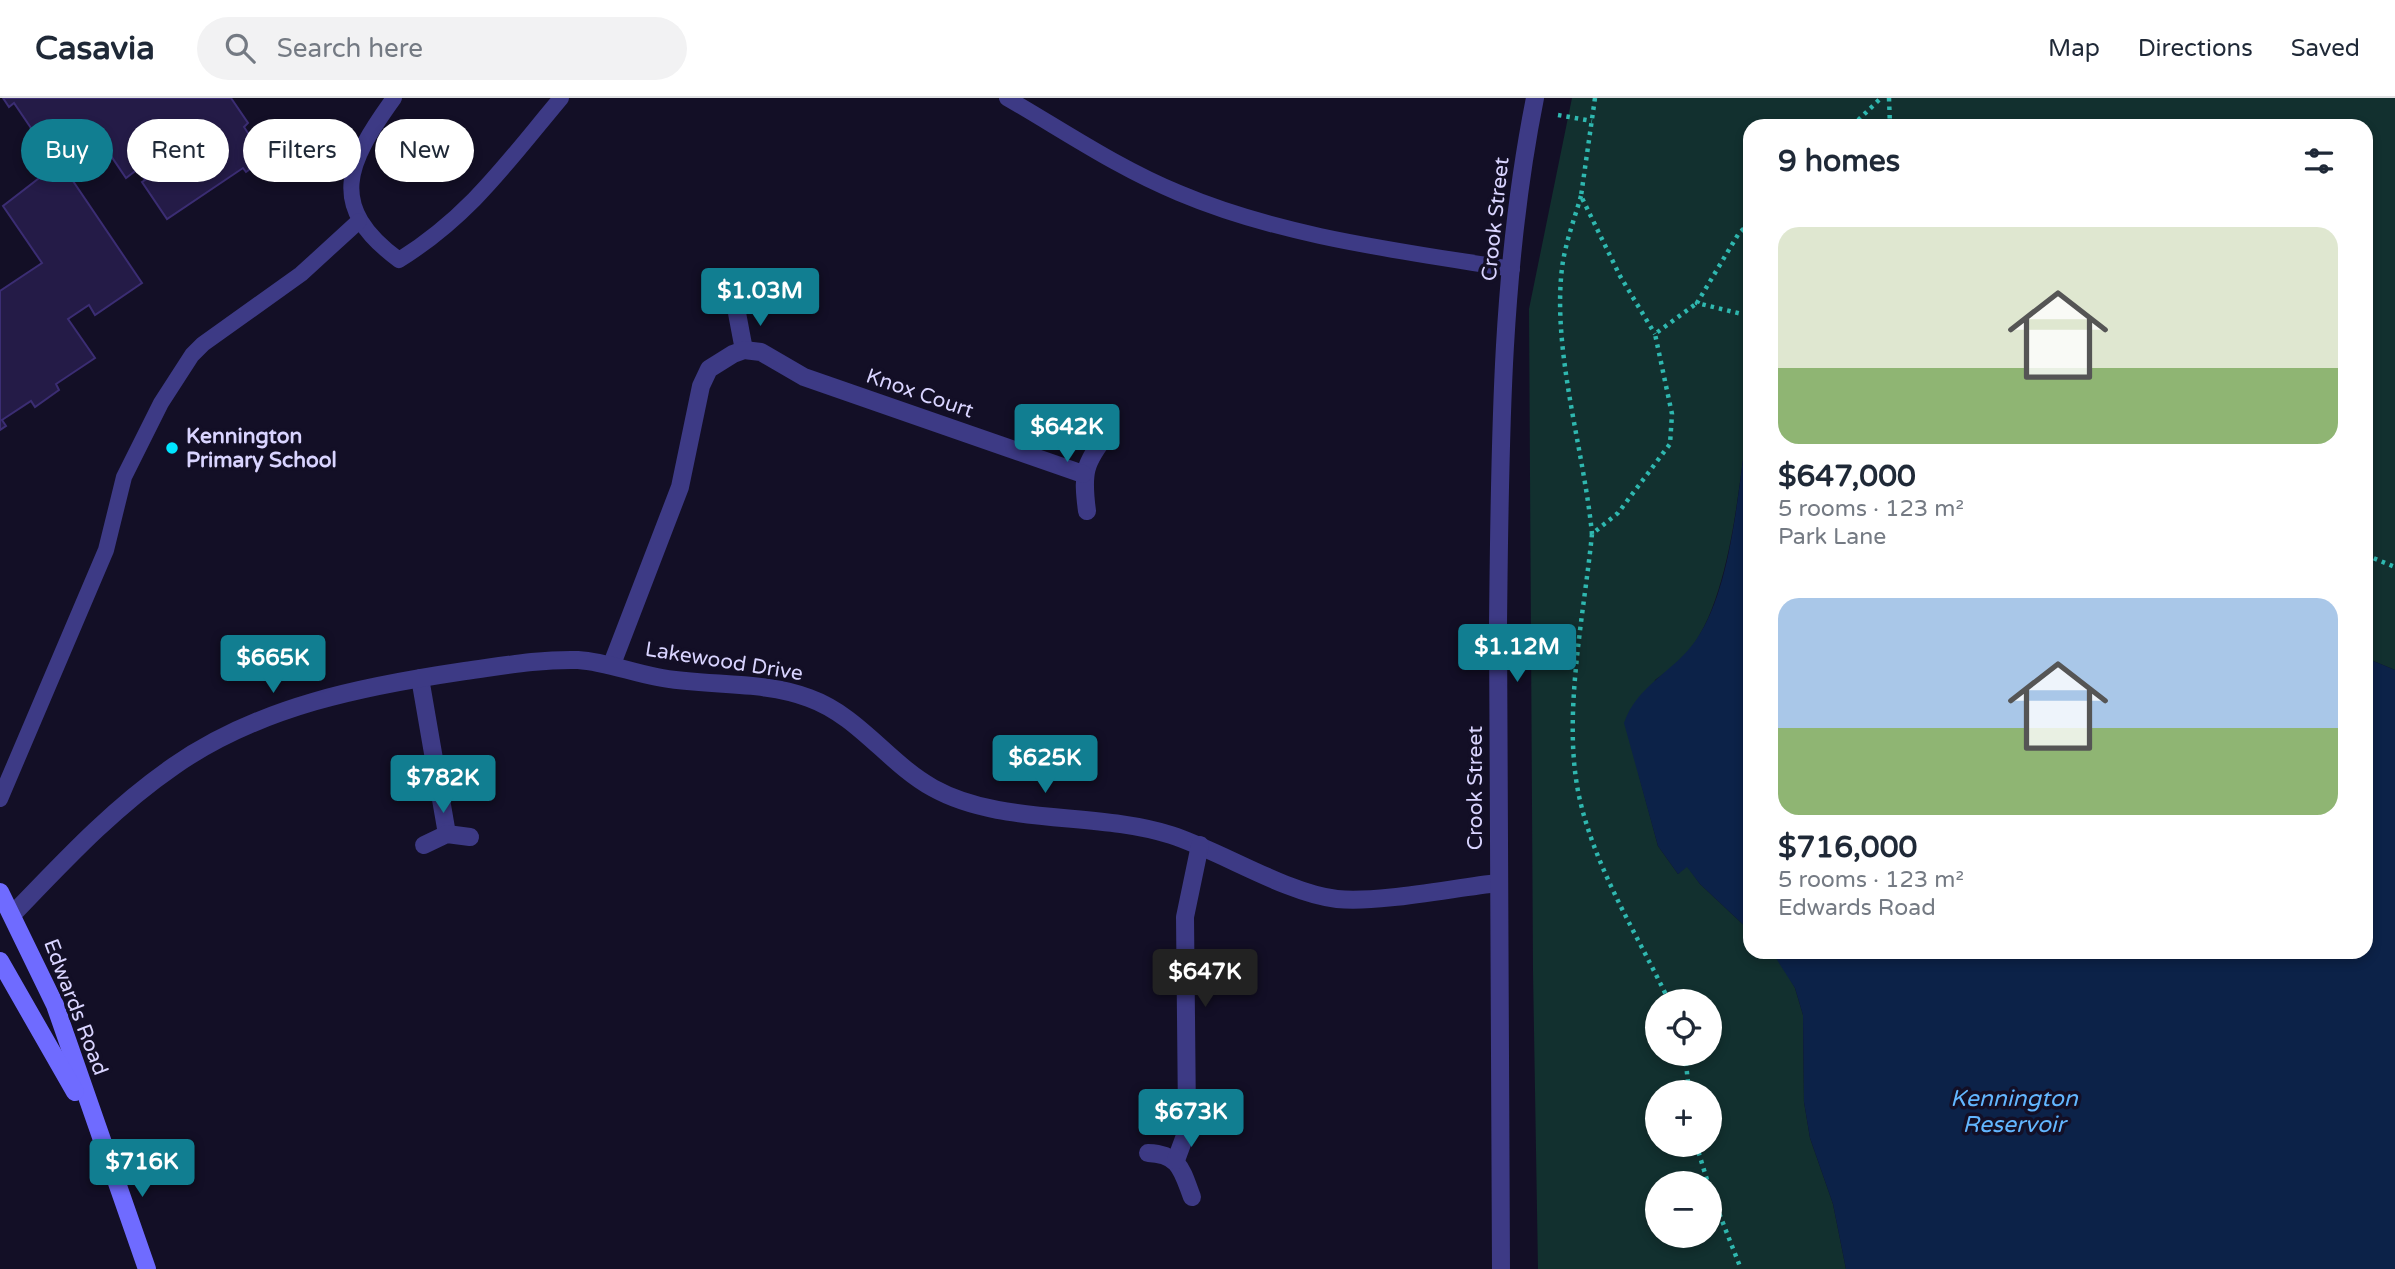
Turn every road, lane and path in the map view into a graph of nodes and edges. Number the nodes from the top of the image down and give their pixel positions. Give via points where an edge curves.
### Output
1 (394, 98) edge
2 (561, 98) edge
3 (1007, 98) edge
4 (1535, 98) edge
5 (1595, 98) edge
6 (1881, 98) edge
7 (1889, 98) edge
8 (1859, 119) edge
9 (1890, 119) edge
10 (1581, 196) junction
11 (359, 221) junction
12 (1743, 229) edge
13 (1511, 269) junction
14 (1697, 303) junction
15 (737, 313) dead end
16 (1743, 314) edge
17 (1655, 334) junction
18 (744, 350) junction
19 (1108, 433) dead end
20 (1083, 474) junction
21 (1087, 511) dead end
22 (1592, 534) junction
23 (2373, 558) edge
24 (2395, 567) edge
25 (612, 664) junction
26 (420, 678) junction
27 (0, 800) edge
28 (447, 834) junction
29 (470, 837) dead end
30 (424, 845) dead end
31 (1200, 845) junction
32 (1498, 883) junction
33 (0, 892) edge
34 (13, 914) junction
35 (0, 961) edge
36 (1664, 989) edge
37 (100, 1142) junction
38 (1148, 1153) dead end
39 (1176, 1160) junction
40 (1192, 1197) dead end
41 (1722, 1221) edge
42 (147, 1269) edge
43 (1501, 1269) edge
44 (1741, 1269) edge

1 - 11 lane via 364,147 351,182 351,204
2 - 11 lane via 467,210 399,260
3 - 13 lane via 1148,179 1221,208 1326,236
4 - 13 street, Crook Street
5 - 10 path
6 - 8 path
7 - 9 path
10 - 17 path
10 - 22 path via 1562,268 1560,300
11 - 27 lane via 300,274 203,344 161,403 124,477 106,550
12 - 14 path
13 - 32 street, Crook Street via 1500,432
14 - 16 path
14 - 17 path
15 - 18 street
17 - 22 path via 1672,414 1670,444 1618,513
18 - 20 street, Knox Court via 761,352 804,377
18 - 25 street via 709,369 701,386 680,487
19 - 20 street
20 - 21 street
22 - 36 path via 1576,688 1574,749 1579,794 1599,859
23 - 24 path
25 - 26 street, Lakewood Drive via 545,660
25 - 31 street, Lakewood Drive via 656,677 805,696 831,706 907,771 956,798 987,807 1138,827
26 - 28 street
26 - 34 street, Lakewood Drive via 290,709 178,763 89,834
28 - 29 street
28 - 30 street
31 - 32 street, Lakewood Drive via 1316,895 1338,899
31 - 39 street via 1185,917 1187,1118
32 - 43 street, Crook Street
33 - 34 street, Edwards Road
34 - 37 street, Edwards Road via 55,1005
35 - 37 street, Edwards Road
37 - 42 street, Edwards Road
38 - 39 street
39 - 40 street
41 - 44 path

